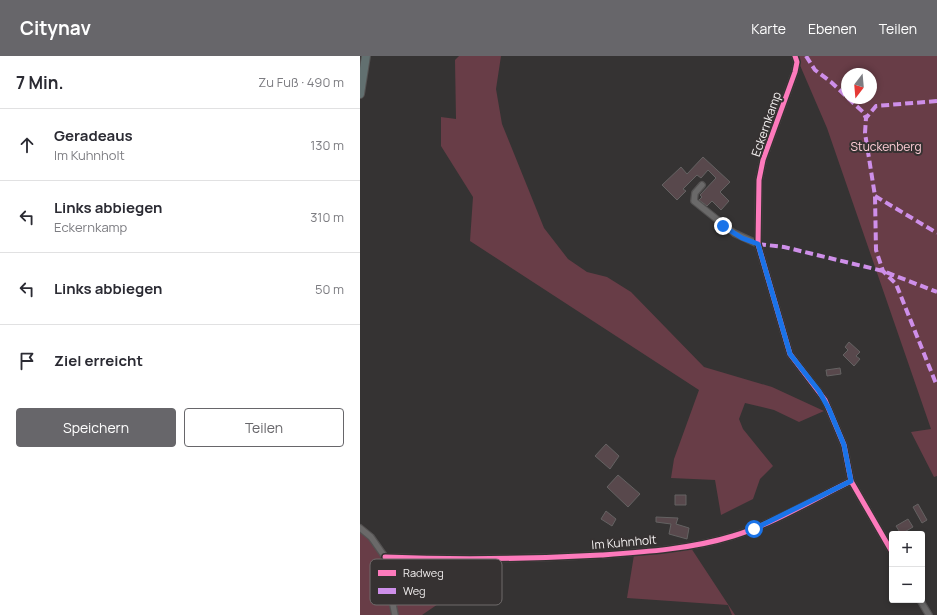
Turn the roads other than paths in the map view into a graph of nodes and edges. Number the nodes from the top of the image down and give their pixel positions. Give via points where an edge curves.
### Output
1 (366, 56) edge
2 (795, 56) edge
3 (360, 94) edge
4 (702, 185) dead end
5 (758, 244) junction
6 (851, 481) junction
7 (360, 528) edge
8 (889, 547) edge
9 (385, 557) joint
10 (444, 559) edge
11 (501, 559) edge
12 (922, 603) edge
13 (393, 605) edge
14 (395, 615) edge
15 (928, 615) edge

1 - 3 highway
2 - 5 street, Eckernkamp via 795,72 763,160 759,180
4 - 5 street via 694,196 694,201 734,233
5 - 6 street, Eckernkamp via 790,354 819,391 829,409 844,445
6 - 8 street, Eckernkamp
6 - 11 street, Im Kuhnholt via 754,529 733,536 692,545 632,553
7 - 9 street via 371,537
9 - 10 street, Im Kuhnholt
12 - 15 street
13 - 14 street

